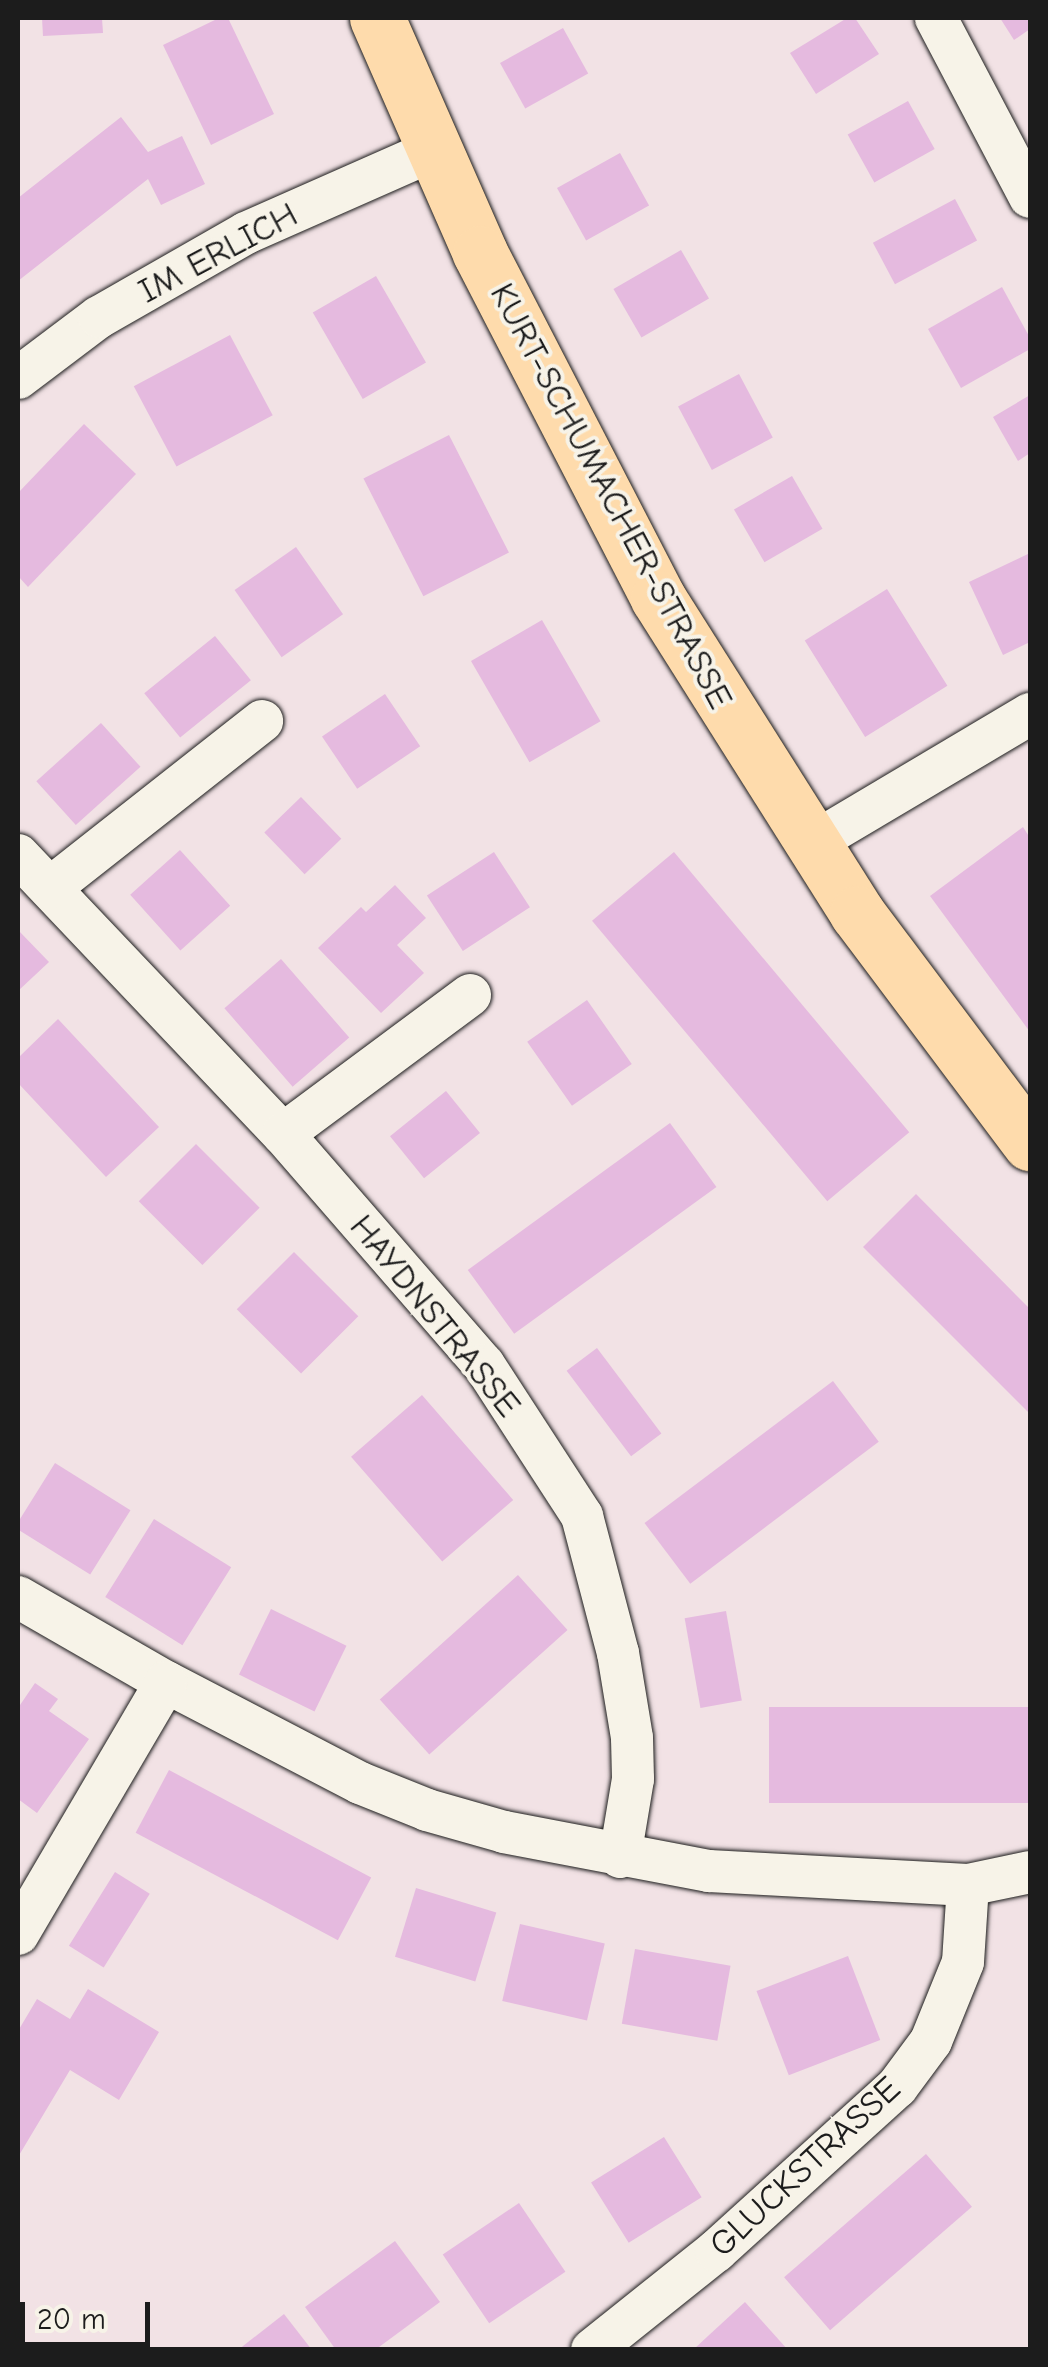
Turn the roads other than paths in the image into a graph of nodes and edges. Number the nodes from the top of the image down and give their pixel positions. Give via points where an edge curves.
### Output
1 (377, 18) edge
2 (936, 18) edge
3 (432, 151) junction
4 (1030, 197) edge
5 (18, 378) edge
6 (1030, 714) edge
7 (262, 722) dead end
8 (811, 844) junction
9 (18, 855) edge
10 (50, 888) junction
11 (470, 995) dead end
12 (283, 1134) junction
13 (1030, 1143) edge
14 (18, 1596) edge
15 (166, 1682) junction
16 (620, 1857) junction
17 (1030, 1872) edge
18 (968, 1885) junction
19 (18, 1934) edge
20 (592, 2350) edge

1 - 3 main road, KURT-SCHUMACHER-STRASSE
2 - 4 street
3 - 5 street, IM ERLICH via 246,232 99,317
3 - 8 main road, KURT-SCHUMACHER-STRASSE via 658,598
6 - 8 street
7 - 10 street
8 - 13 main road, KURT-SCHUMACHER-STRASSE
9 - 10 street, HAYDNSTRASSE
10 - 12 street, HAYDNSTRASSE
11 - 12 street
12 - 16 street, HAYDNSTRASSE via 484,1364 582,1516 618,1653 632,1738 633,1780
14 - 15 street
15 - 16 street via 427,1810
15 - 19 street
16 - 18 street via 709,1871
17 - 18 street
18 - 20 street, GLUCKSTRASSE via 963,1962 931,2041 897,2087 716,2251

